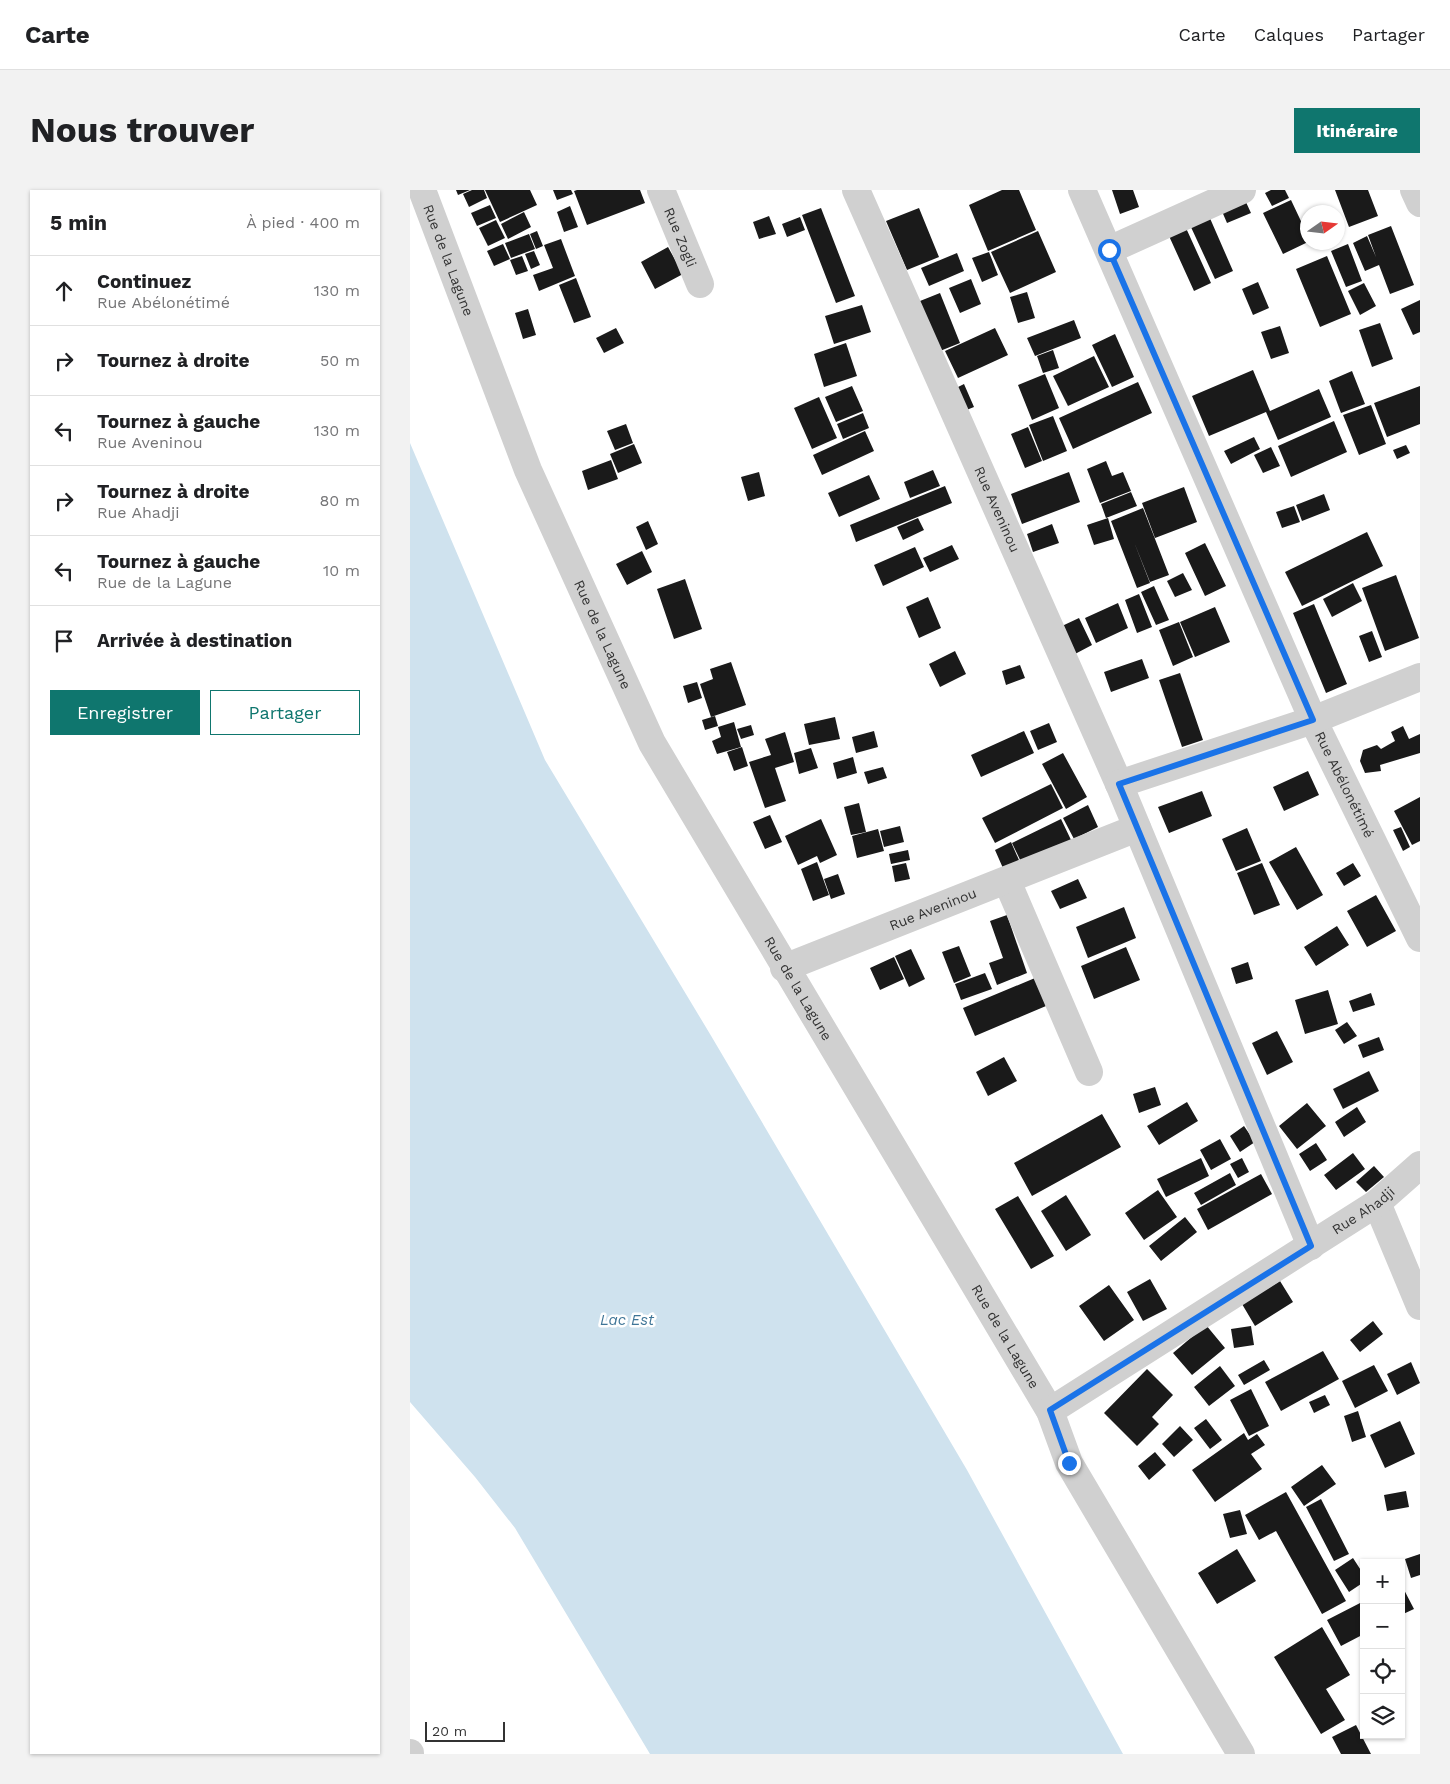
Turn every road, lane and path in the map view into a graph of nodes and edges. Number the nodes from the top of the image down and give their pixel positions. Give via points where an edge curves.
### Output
1 (422, 190) edge
2 (661, 190) edge
3 (856, 190) edge
4 (1082, 190) edge
5 (1242, 190) edge
6 (1414, 190) edge
7 (1420, 203) edge
8 (1109, 250) junction
9 (700, 284) dead end
10 (1420, 677) edge
11 (1313, 720) junction
12 (1119, 784) junction
13 (1137, 828) junction
14 (1008, 880) junction
15 (1420, 938) edge
16 (784, 968) junction
17 (1089, 1072) dead end
18 (1420, 1165) edge
19 (1377, 1203) junction
20 (1311, 1246) junction
21 (1420, 1306) edge
22 (1050, 1410) junction
23 (1241, 1754) edge

1 - 16 street, Rue de la Lagune via 528,470 652,743
2 - 9 street, Rue Zogli
3 - 12 street, Rue Aveninou
4 - 8 street, Rue Abélonétimé
5 - 8 street
6 - 7 street
8 - 11 street, Rue Abélonétimé
10 - 11 street
11 - 12 street
11 - 15 street, Rue Abélonétimé
12 - 13 street, Rue Aveninou
13 - 14 street, Rue Aveninou
13 - 20 street, Rue Aveninou
14 - 16 street, Rue Aveninou
14 - 17 street
16 - 22 street, Rue de la Lagune
18 - 19 street, Rue Ahadji
19 - 20 street, Rue Ahadji
19 - 21 street
20 - 22 street, Rue Ahadji
22 - 23 street, Rue de la Lagune via 1069,1463

